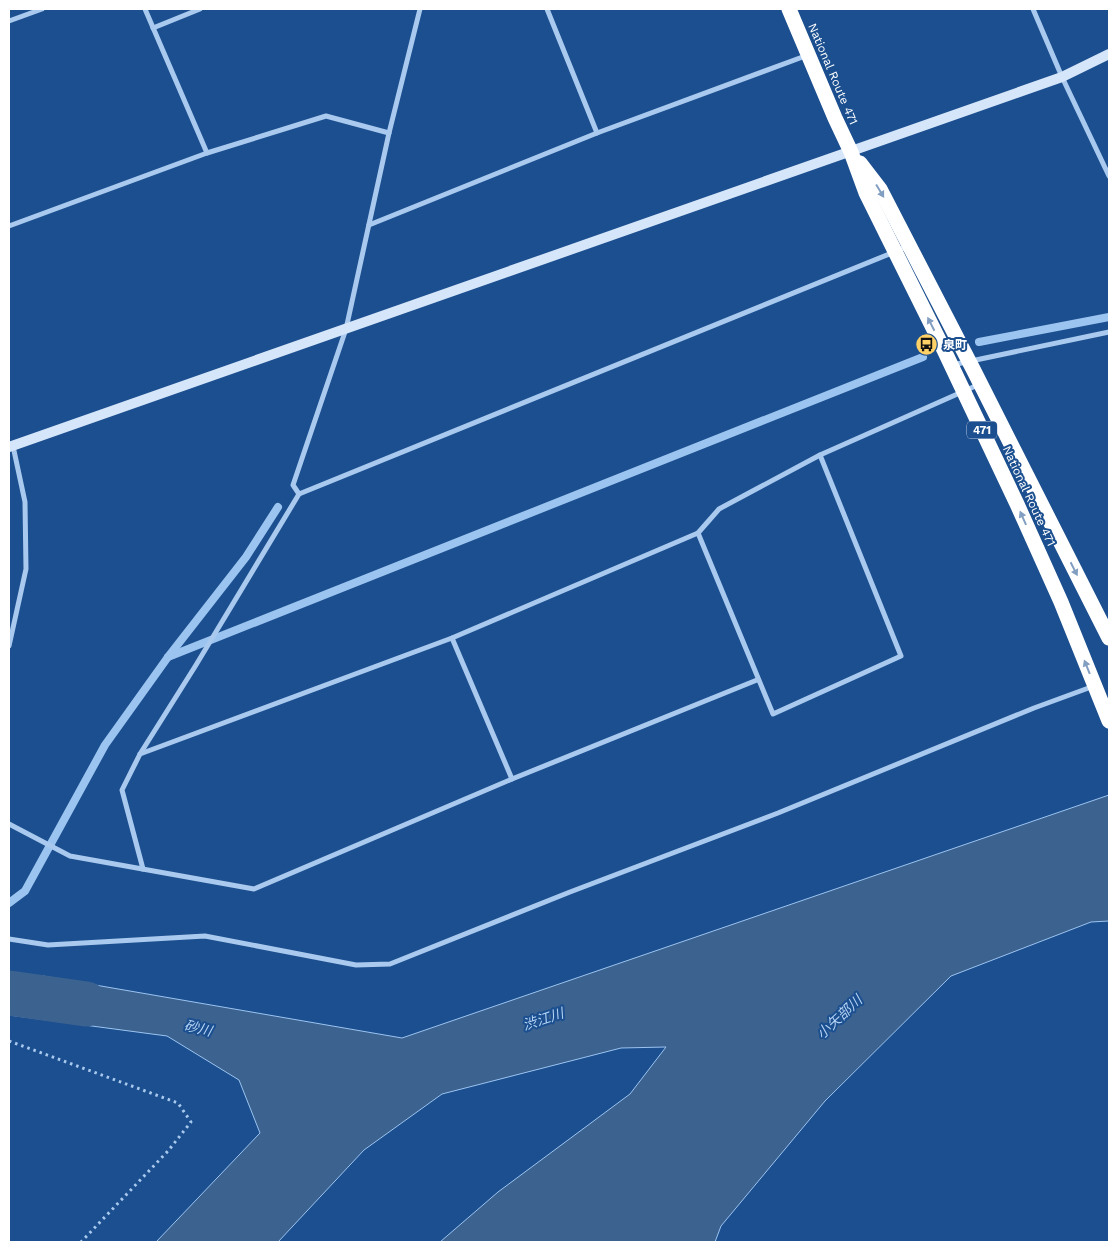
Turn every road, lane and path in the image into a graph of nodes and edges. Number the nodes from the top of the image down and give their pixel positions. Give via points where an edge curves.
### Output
1 (42, 9) edge
2 (145, 9) edge
3 (200, 9) edge
4 (420, 9) edge
5 (547, 9) edge
6 (789, 9) edge
7 (1033, 9) edge
8 (9, 21) edge
9 (153, 28) junction
10 (808, 54) junction
11 (1109, 54) edge
12 (1062, 77) junction
13 (389, 133) junction
14 (597, 134) junction
15 (851, 152) junction
16 (207, 153) junction
17 (1109, 176) edge
18 (369, 225) junction
19 (9, 226) edge
20 (909, 246) junction
21 (895, 252) junction
22 (346, 329) junction
23 (1109, 332) edge
24 (968, 360) junction
25 (951, 365) junction
26 (980, 384) junction
27 (964, 390) junction
28 (11, 447) edge
29 (820, 455) junction
30 (300, 494) junction
31 (698, 533) junction
32 (452, 638) junction
33 (1109, 638) edge
34 (9, 646) edge
35 (758, 680) junction
36 (1095, 686) junction
37 (1107, 717) edge
38 (140, 754) junction
39 (512, 779) junction
40 (9, 824) edge
41 (143, 869) junction
42 (9, 938) edge
43 (9, 1041) edge
44 (81, 1242) edge

1 - 8 street
2 - 9 street
3 - 9 street
4 - 13 street
5 - 14 street
6 - 10 highway, National Route 471 / 471
7 - 12 street
9 - 16 street
10 - 14 street
10 - 15 highway, National Route 471 / 471
11 - 12 street
12 - 15 street
12 - 17 street
13 - 16 street via 326,116
13 - 18 street
14 - 18 street
15 -> 20 highway, National Route 471 / 471 via 880,189
15 - 21 highway, National Route 471 / 471 via 866,193
15 - 22 street
16 - 19 street
18 - 22 street
20 - 21 street
20 - 24 highway, National Route 471 / 471
25 -> 21 highway, National Route 471 / 471
21 - 30 street
22 - 28 street
22 - 30 street via 293,485
23 - 24 street
24 - 25 street
24 - 26 highway, National Route 471 / 471
25 - 27 highway, National Route 471 / 471
26 - 27 street
26 -> 33 highway, National Route 471 / 471
27 - 29 street
36 -> 27 highway, National Route 471 / 471 via 1061,602
28 - 34 street via 25,502 26,569
29 - 31 street via 719,509
29 - 35 street via 902,656 772,714
30 - 38 street
31 - 32 street
31 - 35 street
32 - 38 street
32 - 39 street
35 - 39 street
36 - 37 highway, National Route 471 / 471
36 - 42 street via 390,964 356,965 205,936 48,945
38 - 41 street via 122,790
39 - 41 street via 254,889
40 - 41 street via 70,856
43 - 44 path via 178,1104 191,1122 168,1151

